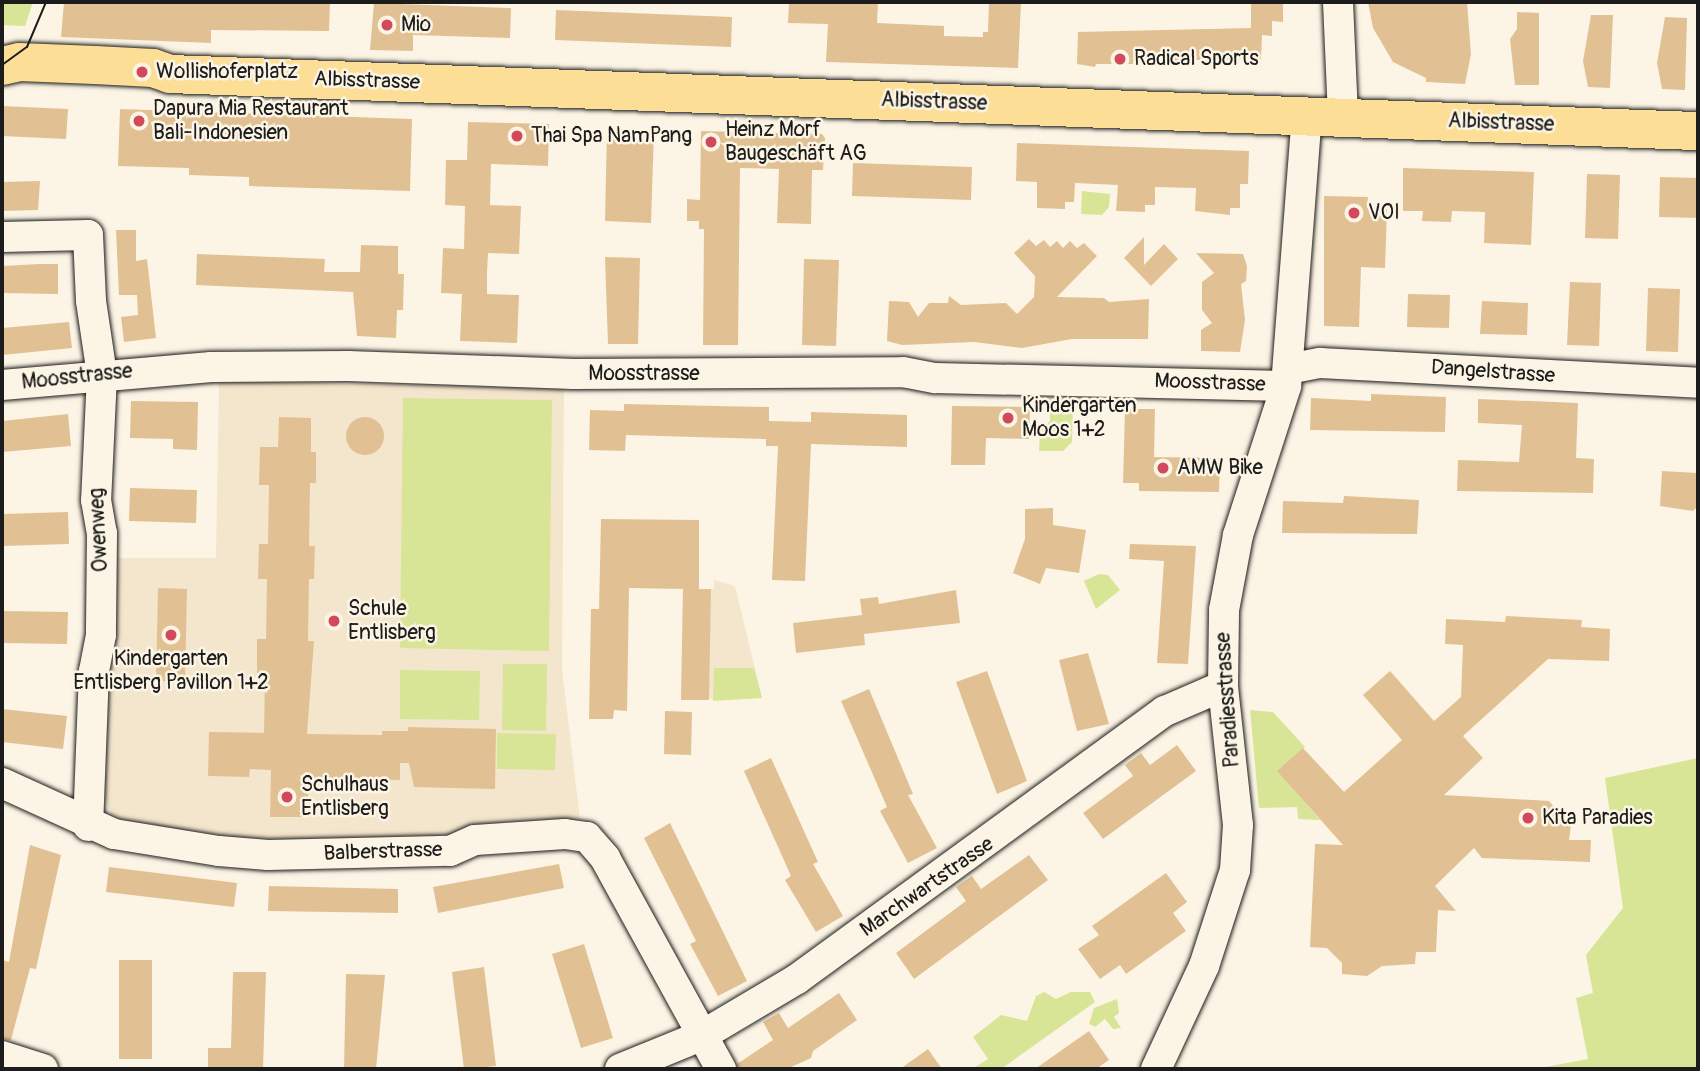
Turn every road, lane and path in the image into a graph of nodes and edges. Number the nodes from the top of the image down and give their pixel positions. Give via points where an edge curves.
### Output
1 (1338, 2) edge
2 (2, 66) edge
3 (170, 74) junction
4 (2, 76) edge
5 (1325, 116) junction
6 (1698, 131) edge
7 (2, 237) edge
8 (102, 375) junction
9 (1287, 377) junction
10 (1698, 383) edge
11 (2, 385) edge
12 (1223, 686) junction
13 (2, 783) edge
14 (88, 826) junction
15 (701, 1036) junction
16 (2, 1056) edge
17 (43, 1069) edge
18 (620, 1069) edge
19 (722, 1069) edge
20 (1156, 1069) edge

1 - 5 street, Paradiesstrasse
2 - 3 main road, Albisstrasse via 19,62 131,66
3 - 4 main road, Albisstrasse via 144,89 21,84
3 - 5 main road, Albisstrasse
5 - 6 main road, Albisstrasse
5 - 9 street, Paradiesstrasse
7 - 8 street, Owenweg via 88,234 91,301
8 - 9 street, Moosstrasse via 211,367 360,366 574,374
8 - 11 street, Moosstrasse
8 - 14 street, Owenweg via 96,500 102,533 102,635 94,671
9 - 10 street, Dangelstrasse via 1320,363
9 - 12 street, Paradiesstrasse via 1238,535 1224,610
12 - 15 street, Marchwartstrasse via 1165,711 797,979
12 - 20 street, Paradiesstrasse via 1238,825 1235,870 1204,966
13 - 14 street, Balberstrasse
14 - 15 street, Balberstrasse via 172,845 261,855 450,851 486,839 587,837 605,858
15 - 18 street, Marchwartstrasse
15 - 19 street
16 - 17 street

